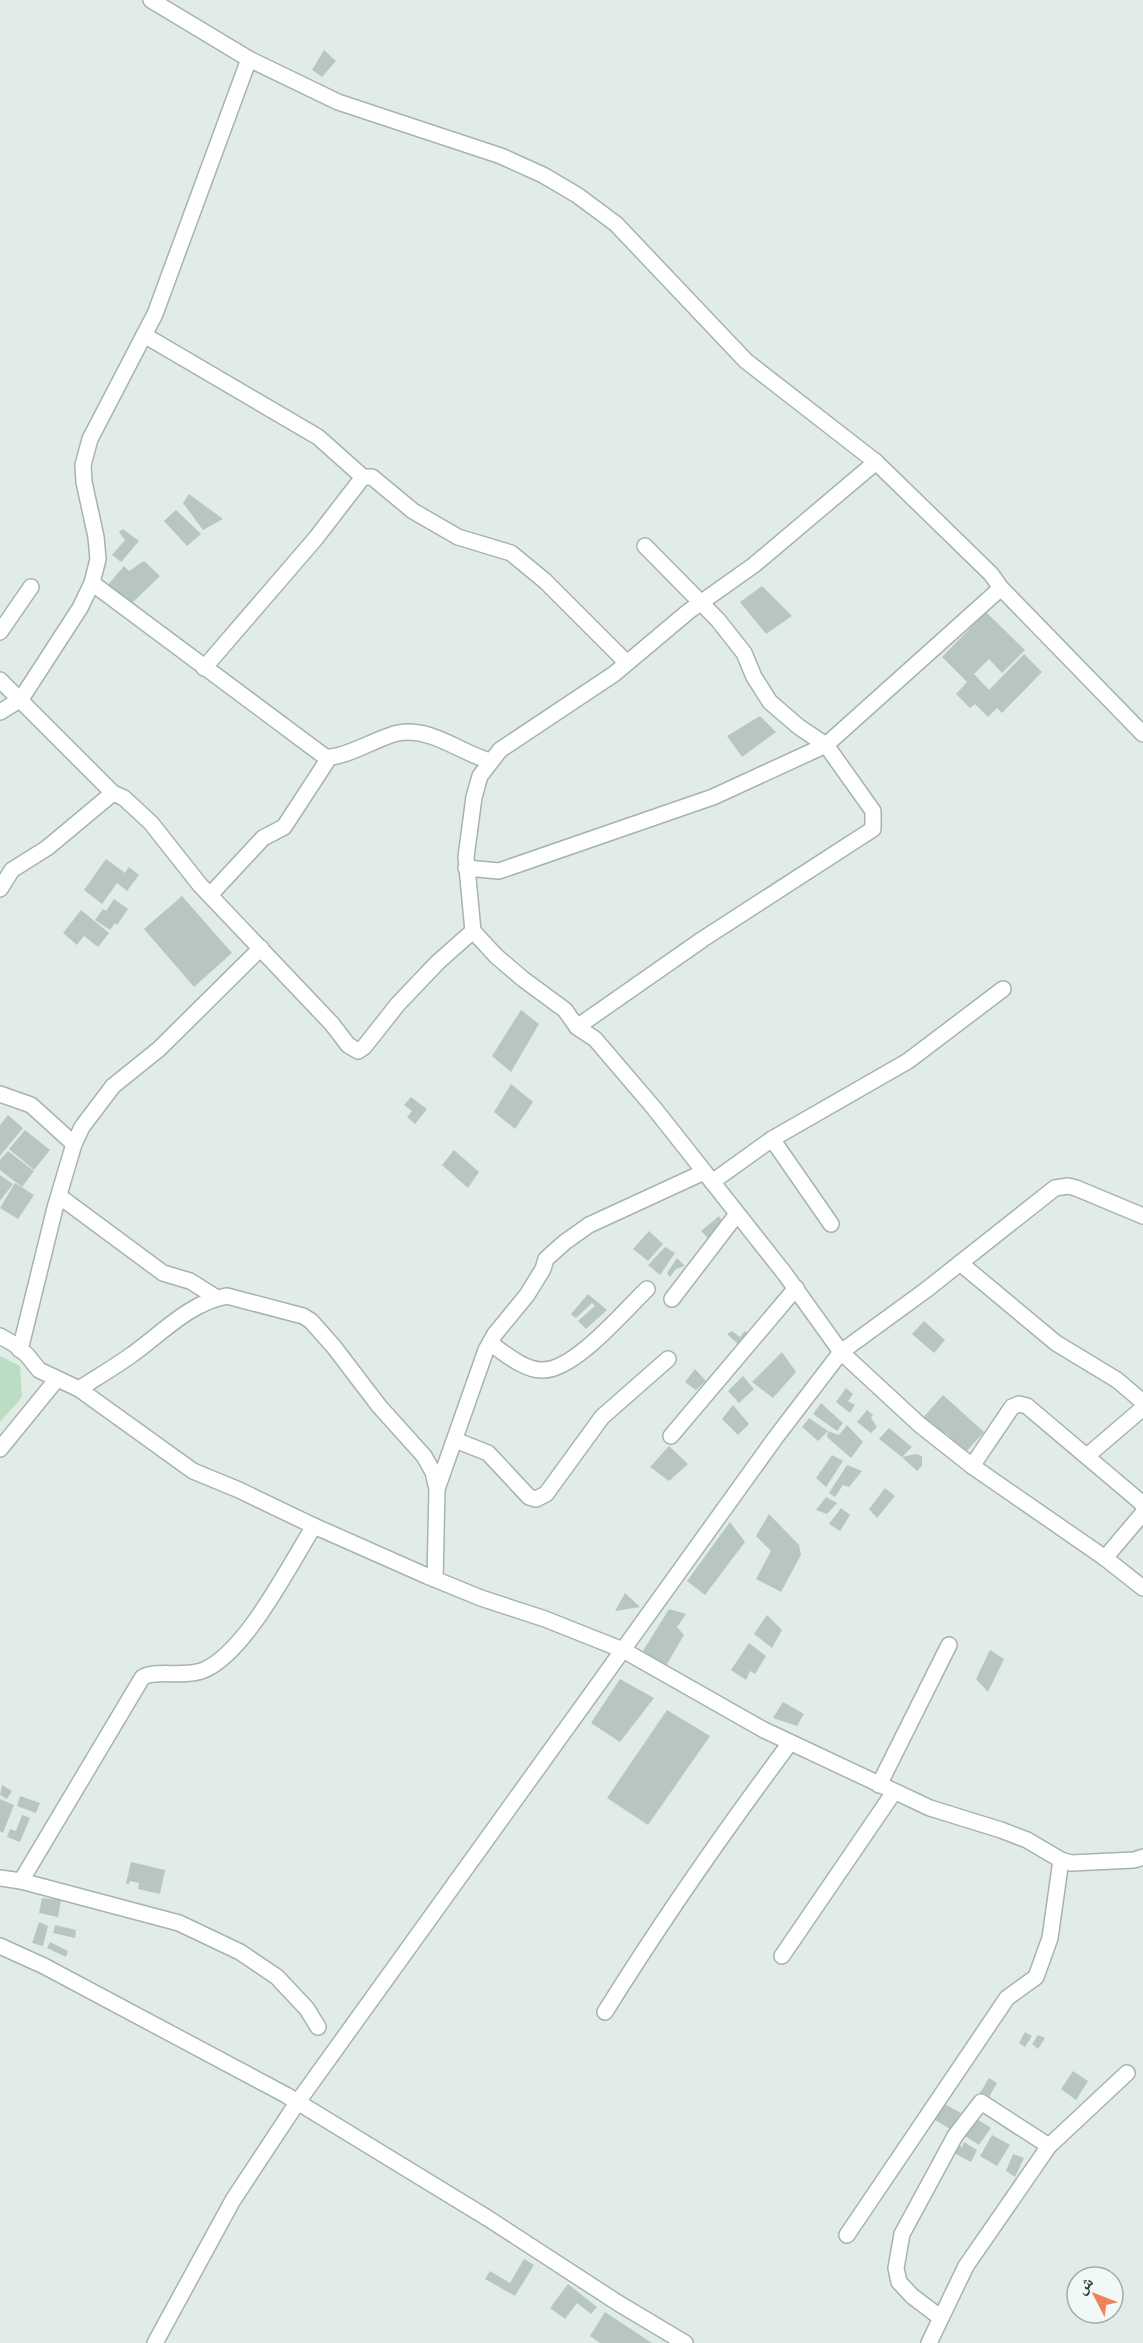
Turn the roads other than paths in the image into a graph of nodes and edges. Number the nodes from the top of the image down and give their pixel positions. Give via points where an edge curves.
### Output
1 (151, 0) edge
2 (249, 59) junction
3 (144, 335) junction
4 (876, 462) junction
5 (363, 477) junction
6 (645, 546) dead end
7 (92, 583) junction
8 (31, 587) dead end
9 (1001, 588) junction
10 (702, 602) junction
11 (0, 632) edge
12 (627, 663) junction
13 (204, 668) junction
14 (0, 680) edge
15 (21, 699) junction
16 (0, 712) edge
17 (1143, 734) edge
18 (826, 745) junction
19 (329, 758) junction
20 (490, 761) junction
21 (113, 793) junction
22 (466, 868) junction
23 (0, 890) edge
24 (210, 895) junction
25 (472, 931) junction
26 (261, 948) junction
27 (1003, 989) dead end
28 (577, 1027) junction
29 (0, 1094) edge
30 (772, 1139) junction
31 (74, 1144) junction
32 (708, 1177) junction
33 (59, 1196) junction
34 (737, 1214) junction
35 (1143, 1216) edge
36 (831, 1224) dead end
37 (960, 1263) junction
38 (796, 1288) junction
39 (647, 1289) dead end
40 (217, 1298) junction
41 (672, 1299) dead end
42 (0, 1336) edge
43 (490, 1343) junction
44 (21, 1350) junction
45 (841, 1352) junction
46 (668, 1359) dead end
47 (57, 1378) junction
48 (79, 1389) junction
49 (1143, 1402) edge
50 (1143, 1408) edge
51 (671, 1436) dead end
52 (454, 1440) junction
53 (0, 1449) edge
54 (1087, 1456) junction
55 (972, 1466) junction
56 (437, 1489) junction
57 (1143, 1507) edge
58 (1143, 1513) edge
59 (314, 1526) junction
60 (1105, 1558) junction
61 (435, 1579) junction
62 (1143, 1588) edge
63 (949, 1645) dead end
64 (623, 1650) junction
65 (790, 1743) junction
66 (879, 1785) junction
67 (894, 1792) junction
68 (1143, 1857) edge
69 (1061, 1860) junction
70 (0, 1878) edge
71 (21, 1881) junction
72 (0, 1946) edge
73 (782, 1956) dead end
74 (605, 2012) dead end
75 (318, 2026) dead end
76 (1127, 2073) dead end
77 (297, 2103) junction
78 (1049, 2146) junction
79 (847, 2235) dead end
80 (941, 2318) junction
81 (155, 2343) edge
82 (685, 2343) edge
83 (929, 2343) edge

1 - 2 street
2 - 3 street
2 - 4 street via 338,102 501,156 577,195 616,224 746,360
3 - 5 street via 318,437
3 - 7 street via 90,439 83,465 98,559
4 - 9 street
4 - 10 street via 754,565
5 - 12 street via 372,477 413,511 458,537 511,553 545,581
5 - 13 street
6 - 10 street
7 - 13 street
7 - 15 street
8 - 11 street
9 - 17 street
9 - 18 street
10 - 12 street
10 - 18 street via 744,652 770,702
12 - 20 street via 500,750
13 - 19 street
14 - 15 street
15 - 16 street
15 - 21 street
18 - 22 street via 713,796 500,871
18 - 28 street via 873,811 873,829 703,939
19 - 20 street via 408,732 434,737
19 - 24 street via 284,826 263,838
20 - 22 street via 480,776 474,797
21 - 23 street via 47,848 12,870
21 - 24 street via 151,823
22 - 25 street
24 - 26 street
25 - 26 street via 398,1004 358,1051 348,1045
25 - 28 street via 523,979 565,1010
26 - 31 street via 159,1049 113,1086 87,1118
27 - 30 street via 908,1061
28 - 32 street via 595,1039
29 - 31 street via 31,1105
30 - 32 street
30 - 36 street
31 - 33 street
32 - 34 street
32 - 43 street via 589,1225 565,1242 546,1259 527,1295
33 - 40 street via 163,1273 190,1281
33 - 44 street
34 - 38 street
34 - 41 street
35 - 37 street via 1076,1188 1061,1186
37 - 45 street
37 - 49 street via 1056,1343 1117,1380
38 - 45 street
38 - 51 street
39 - 43 street via 587,1348 561,1365 542,1371
40 - 48 street via 183,1316
40 - 56 street via 244,1300 311,1321 424,1456
42 - 44 street
43 - 52 street
44 - 47 street via 39,1370
45 - 55 street via 920,1425
45 - 64 street
46 - 52 street via 602,1417 546,1494 536,1498 529,1497 488,1453
47 - 48 street
47 - 53 street
48 - 59 street via 193,1471
50 - 54 street
52 - 56 street
54 - 55 street via 1027,1406 1019,1404 1012,1407
54 - 57 street
55 - 60 street
56 - 61 street
58 - 60 street
59 - 61 street
59 - 71 street via 242,1640 220,1661 202,1671 180,1676 151,1674 142,1678
60 - 62 street
61 - 64 street
63 - 66 street
64 - 65 street
64 - 77 street
65 - 66 street
65 - 74 street via 659,1925
66 - 67 street
67 - 69 street via 1027,1840
67 - 73 street
68 - 69 street via 1091,1863
69 - 79 street via 1050,1938 1036,1977 1007,1998
70 - 71 street
71 - 75 street via 179,1923 240,1952 277,1977
72 - 77 street via 190,2043
76 - 78 street
77 - 81 street via 233,2200
77 - 82 street
78 - 80 street via 966,2266
78 - 80 street via 981,2102 955,2136 902,2234 896,2268 899,2282
80 - 83 street

